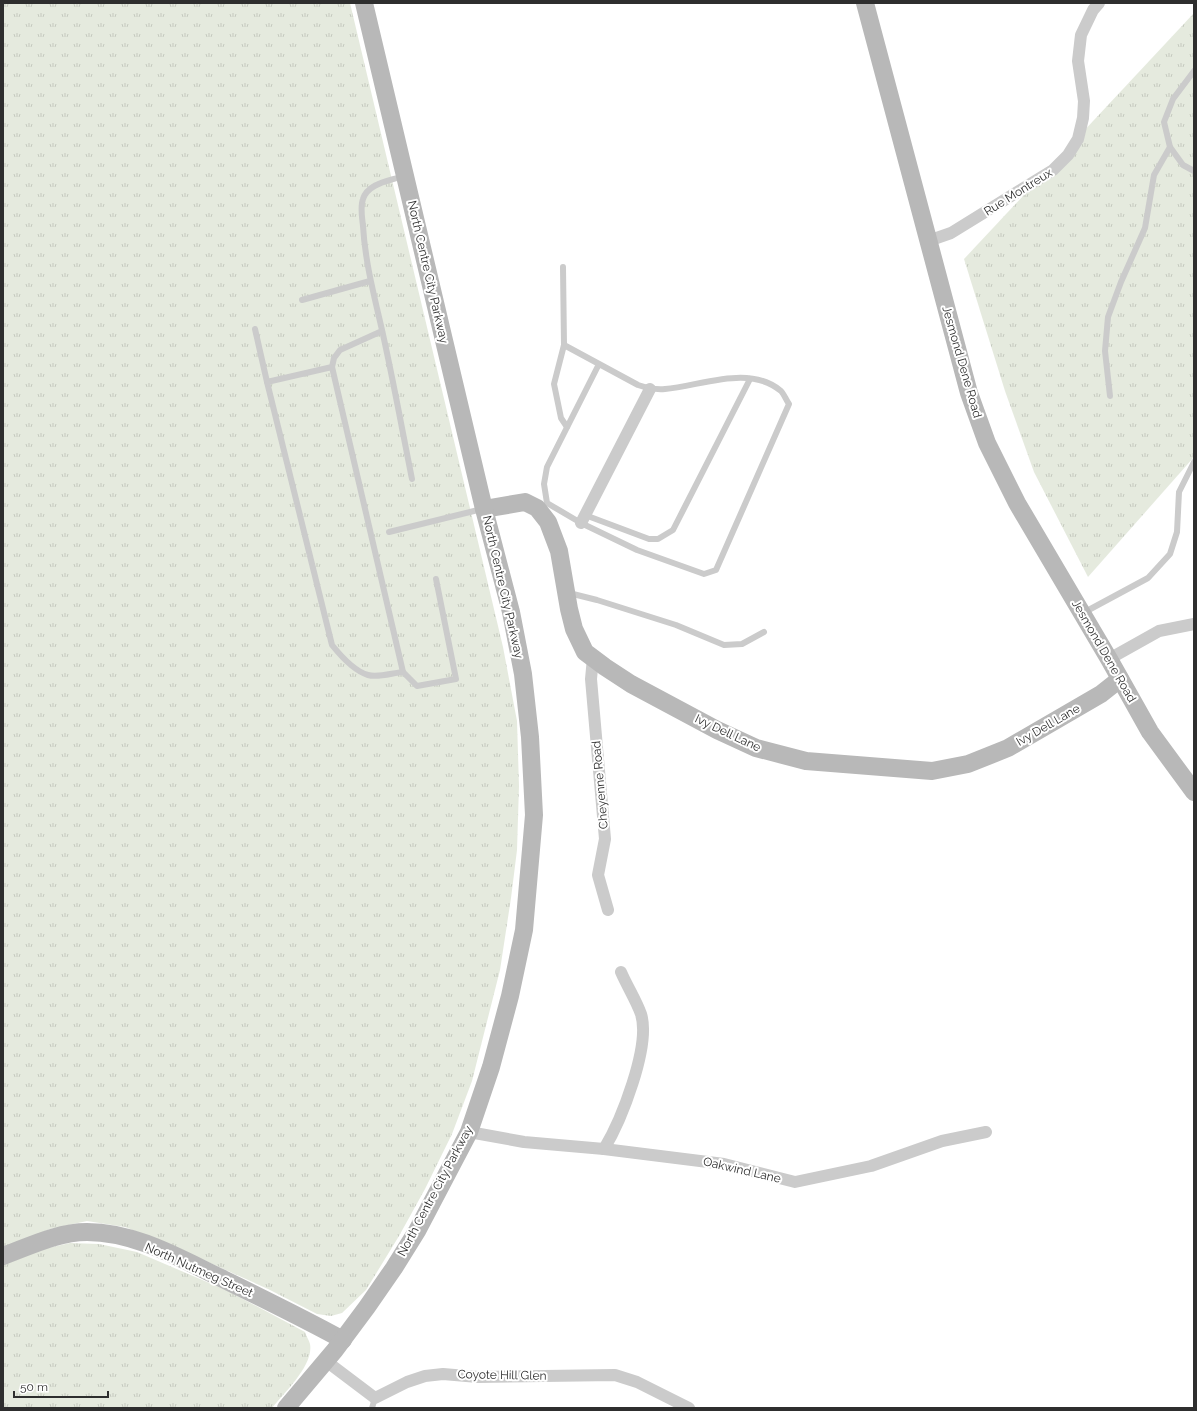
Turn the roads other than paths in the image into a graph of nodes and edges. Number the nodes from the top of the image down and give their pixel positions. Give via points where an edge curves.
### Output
1 (364, 3) edge
2 (865, 3) edge
3 (1099, 3) edge
4 (1194, 71) edge
5 (1170, 147) junction
6 (1194, 171) edge
7 (405, 175) junction
8 (928, 241) junction
9 (563, 267) dead end
10 (370, 281) junction
11 (302, 300) dead end
12 (255, 329) dead end
13 (382, 331) junction
14 (564, 345) junction
15 (599, 364) junction
16 (332, 367) junction
17 (750, 379) junction
18 (267, 382) junction
19 (650, 389) junction
20 (1110, 396) dead end
21 (567, 427) junction
22 (1194, 462) edge
23 (412, 479) dead end
24 (542, 505) junction
25 (484, 509) junction
26 (584, 519) junction
27 (389, 532) dead end
28 (436, 579) dead end
29 (566, 592) junction
30 (1082, 614) junction
31 (1194, 624) edge
32 (764, 632) dead end
33 (593, 658) junction
34 (1109, 659) junction
35 (403, 672) junction
36 (1120, 679) junction
37 (1194, 792) edge
38 (608, 910) dead end
39 (621, 972) dead end
40 (469, 1132) junction
41 (986, 1132) dead end
42 (604, 1148) junction
43 (3, 1256) edge
44 (343, 1340) junction
45 (326, 1361) junction
46 (374, 1403) edge
47 (286, 1408) edge
48 (689, 1408) edge

1 - 7 street, North Centre City Parkway
2 - 8 street, Jesmond Dene Road
3 - 8 street, Rue Montreux via 1081,35 1078,61 1084,101 1083,118 1078,139 1068,155 1053,170 952,233
4 - 5 lane via 1173,98 1164,122
5 - 6 lane via 1183,164
5 - 20 lane via 1154,175 1145,228 1120,282 1108,317 1105,351
7 - 10 lane via 374,186 367,190 363,199 361,208
7 - 25 street, North Centre City Parkway
8 - 30 street, Jesmond Dene Road via 969,393 987,443 1017,503
9 - 14 lane
10 - 11 lane
10 - 13 lane
12 - 18 lane
13 - 16 lane via 340,350 334,358
13 - 23 lane
14 - 15 lane
14 - 21 lane via 554,384 561,418
15 - 19 lane
15 - 21 lane
16 - 18 lane
16 - 35 lane
17 - 19 lane via 733,377 665,389
17 - 26 lane via 673,530 658,539 649,539
17 - 26 lane via 765,382 782,391 789,404 716,570 704,574 637,550
18 - 35 lane via 332,644 340,656 368,675
19 - 26 street
21 - 24 lane via 547,467
22 - 30 lane via 1179,492 1177,532 1170,554 1148,578
24 - 25 street via 525,502
24 - 26 lane
24 - 29 street, Ivy Dell Lane via 559,551
25 - 27 lane
25 - 40 street, North Centre City Parkway via 511,612 523,674 530,737 534,815 524,930 491,1067
28 - 35 lane via 456,679 417,686
29 - 32 lane via 676,625 724,645 742,644
29 - 33 street, Ivy Dell Lane via 574,629 585,652
30 - 34 street, Jesmond Dene Road
31 - 34 street via 1159,631
33 - 36 street, Ivy Dell Lane via 631,684 756,748 806,761 932,771 968,764 1008,748 1101,694
33 - 38 street, Cheyenne Road via 591,679 605,839 598,875
34 - 36 street, Jesmond Dene Road
36 - 37 street, Jesmond Dene Road via 1150,732
39 - 42 street via 641,1015 643,1043 628,1098
40 - 42 street, Oakwind Lane via 524,1142
40 - 44 street, North Centre City Parkway via 417,1231
41 - 42 street, Oakwind Lane via 942,1141 871,1166 795,1182 724,1164
43 - 44 street, North Nutmeg Street via 64,1234 87,1232 117,1235 162,1250
44 - 45 street, North Centre City Parkway
45 - 46 street, Coyote Hill Glen
45 - 47 street, North Centre City Parkway
46 - 48 street, Coyote Hill Glen via 407,1382 425,1376 616,1375 637,1382

